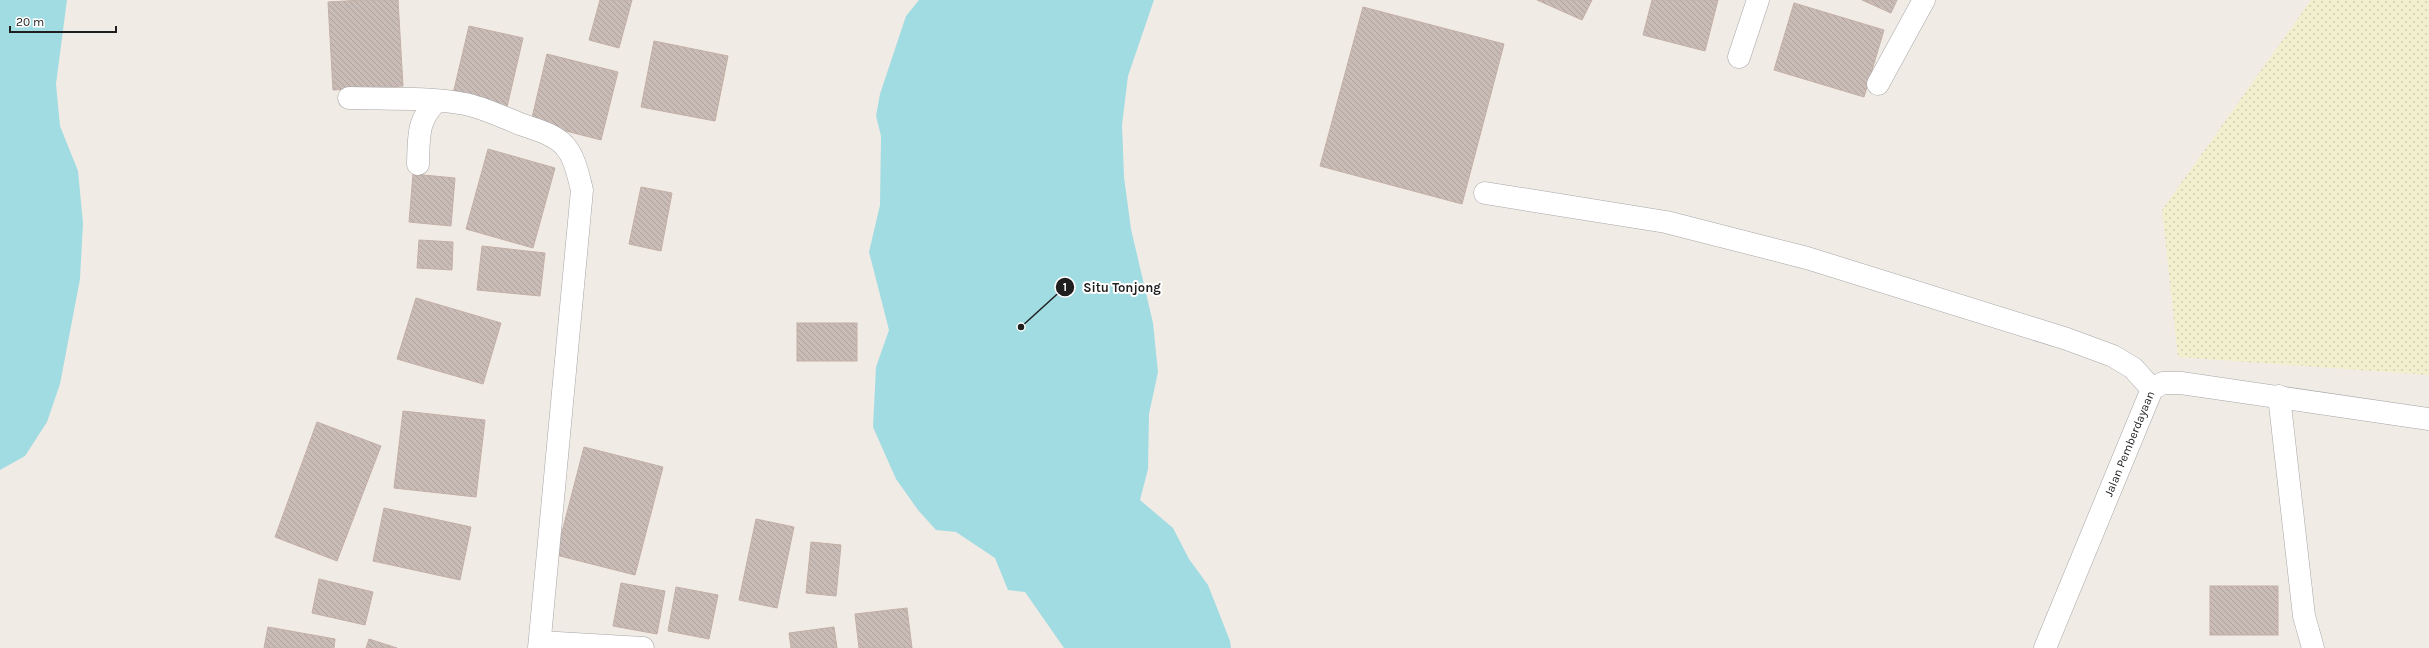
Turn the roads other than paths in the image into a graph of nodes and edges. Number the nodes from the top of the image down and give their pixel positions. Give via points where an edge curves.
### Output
1 (1758, 0) edge
2 (1924, 0) edge
3 (1739, 57) dead end
4 (1878, 84) dead end
5 (349, 98) dead end
6 (437, 101) junction
7 (418, 164) dead end
8 (1485, 193) dead end
9 (2152, 389) junction
10 (2279, 396) junction
11 (2429, 419) edge
12 (539, 645) edge
13 (643, 648) edge
14 (2045, 648) edge
15 (2313, 648) edge

1 - 3 street
2 - 4 street
5 - 6 street
6 - 7 street via 426,112 421,126
6 - 12 street via 473,106 552,136 564,145 570,154 582,190
8 - 9 street via 1666,222 1807,258 2067,339 2113,356 2133,368
9 - 10 street, Jalan Pemberdayaan via 2163,383 2181,383
9 - 14 street, Jalan Pemberdayaan
10 - 11 street, Jalan Pemberdayaan
10 - 15 street via 2304,616
12 - 13 street

